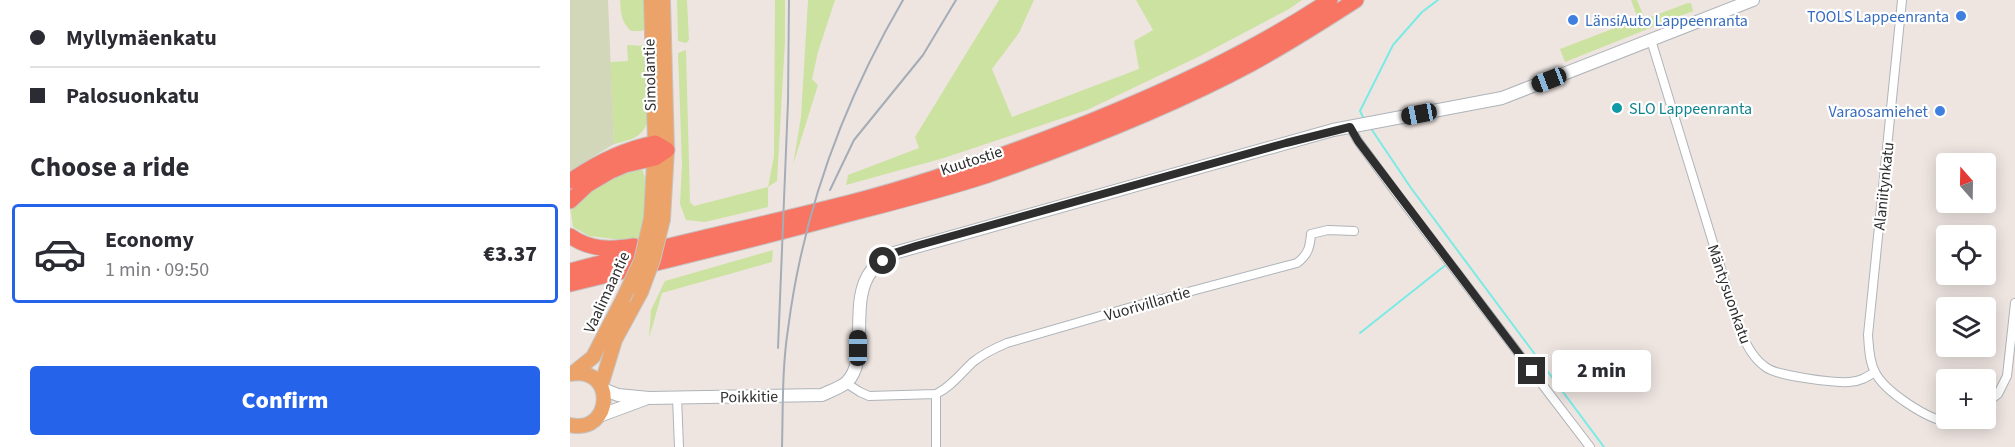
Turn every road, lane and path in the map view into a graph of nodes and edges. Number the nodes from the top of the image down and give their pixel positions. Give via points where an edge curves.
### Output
1 (651, 0) edge
2 (663, 0) edge
3 (1330, 0) edge
4 (1356, 0) edge
5 (1753, 0) edge
6 (1902, 0) edge
7 (1651, 40) junction
8 (1350, 127) junction
9 (659, 150) junction
10 (570, 181) edge
11 (570, 201) edge
12 (851, 202) junction
13 (657, 218) junction
14 (1354, 231) dead end
15 (570, 236) edge
16 (681, 258) junction
17 (570, 271) edge
18 (570, 284) edge
19 (570, 291) edge
20 (2015, 303) edge
21 (1875, 372) junction
22 (571, 373) edge
23 (848, 380) junction
24 (602, 387) junction
25 (936, 394) junction
26 (1996, 396) edge
27 (677, 397) junction
28 (649, 398) junction
29 (599, 416) junction
30 (1936, 417) edge
31 (572, 428) edge
32 (680, 447) edge
33 (936, 447) edge
34 (1590, 447) edge

1 - 9 main road, Simolantie
2 - 9 main road, Simolantie
3 - 12 highway, Kuutostie via 1224,62 1106,115 980,163
4 - 16 highway, Kuutostie via 1250,64 1047,153 893,203
5 - 7 main road
6 - 21 street, Alaniitynkatu via 1868,335
7 - 8 main road via 1502,98
7 - 21 street, Mäntysuonkatu via 1740,331 1750,352 1768,369 1797,376 1850,382
8 - 23 main road via 894,253 872,269 862,288 856,362
8 - 34 street
9 - 10 highway via 616,155
9 - 11 highway via 587,185
9 - 13 main road, Vaalimaantie
12 - 15 highway via 619,248 595,248
12 - 17 highway, Kuutostie
13 - 22 main road, Vaalimaantie, bridge via 641,261 593,357
13 - 24 main road, Vaalimaantie, bridge via 653,260 615,340
14 - 25 street, Vuorivillantie via 1311,234 1306,257 1297,263 1007,343 975,360
16 - 18 highway, Kuutostie
16 - 19 highway
20 - 26 street via 2007,376
21 - 30 street via 1894,395
22 - 24 main road via 587,374
23 - 25 street via 869,396
23 - 27 main road, Poikkitie via 822,395
24 - 28 main road, Poikkitie via 618,394
24 - 29 main road, Vaalimaantie via 604,403
25 - 33 street
27 - 28 main road, Poikkitie
27 - 32 street
28 - 29 main road, Poikkitie
29 - 31 main road

